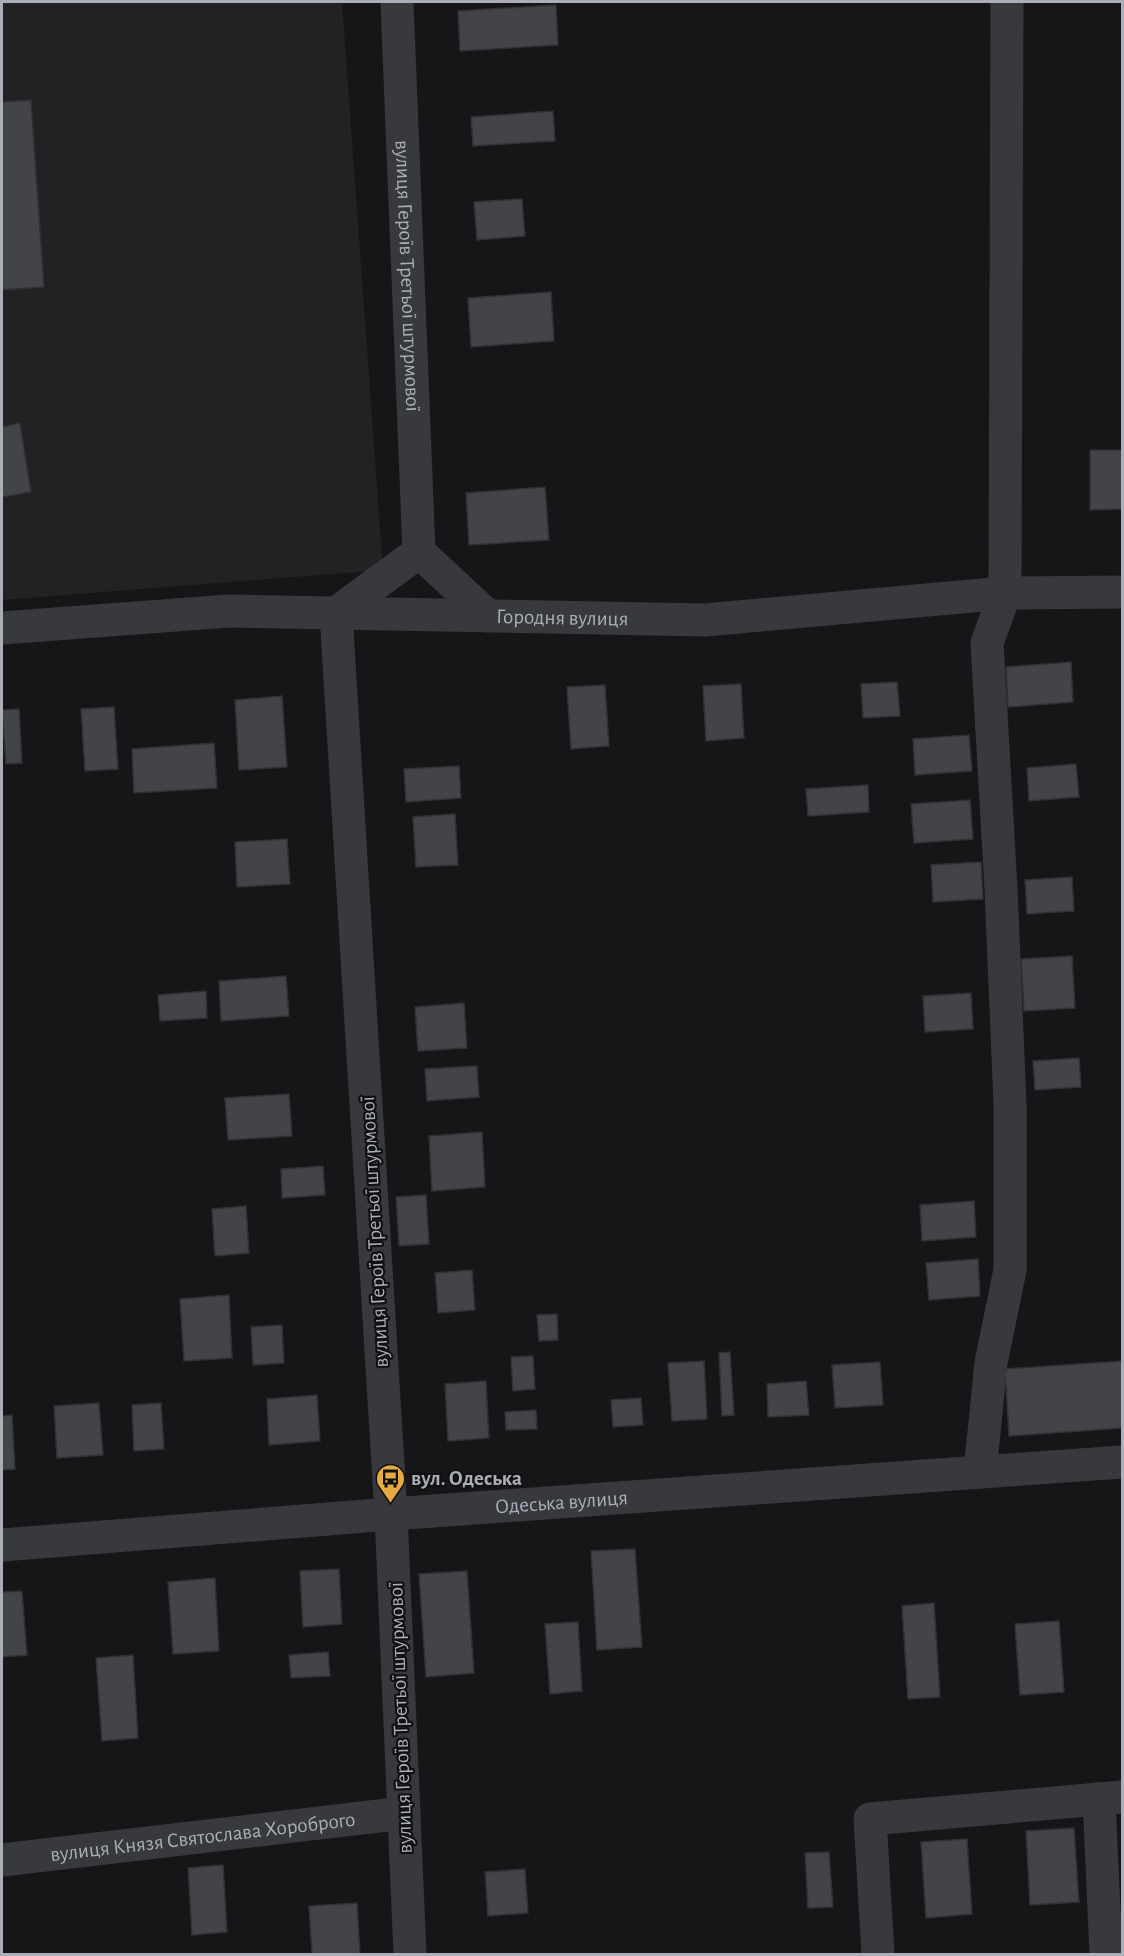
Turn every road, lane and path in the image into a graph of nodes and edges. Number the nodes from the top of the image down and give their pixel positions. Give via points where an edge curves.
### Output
1 (397, 2) edge
2 (1007, 2) edge
3 (419, 552) junction
4 (1122, 592) edge
5 (1005, 593) junction
6 (336, 613) junction
7 (488, 616) junction
8 (2, 628) edge
9 (1122, 1461) edge
10 (980, 1472) junction
11 (391, 1514) junction
12 (2, 1545) edge
13 (1111, 1798) edge
14 (404, 1813) junction
15 (2, 1860) edge
16 (410, 1954) edge
17 (878, 1954) edge
18 (1106, 1954) edge

1 - 3 street, вулиця Героїв Третьої штурмової
2 - 5 street
3 - 6 street
3 - 7 street
4 - 5 street, Городня вулиця
5 - 7 street, Городня вулиця via 705,620
5 - 10 street via 987,643 1010,1104 1010,1270 991,1363
6 - 7 street, Городня вулиця
6 - 8 street, Городня вулиця via 229,611
6 - 11 street, вулиця Героїв Третьої штурмової
9 - 10 street, Одеська вулиця
10 - 11 street, Одеська вулиця
11 - 12 street, Одеська вулиця
11 - 14 street, вулиця Героїв Третьої штурмової
13 - 17 street via 870,1819
13 - 18 street
14 - 15 street, вулиця Князя Святослава Хороброго
14 - 16 street, вулиця Героїв Третьої штурмової

